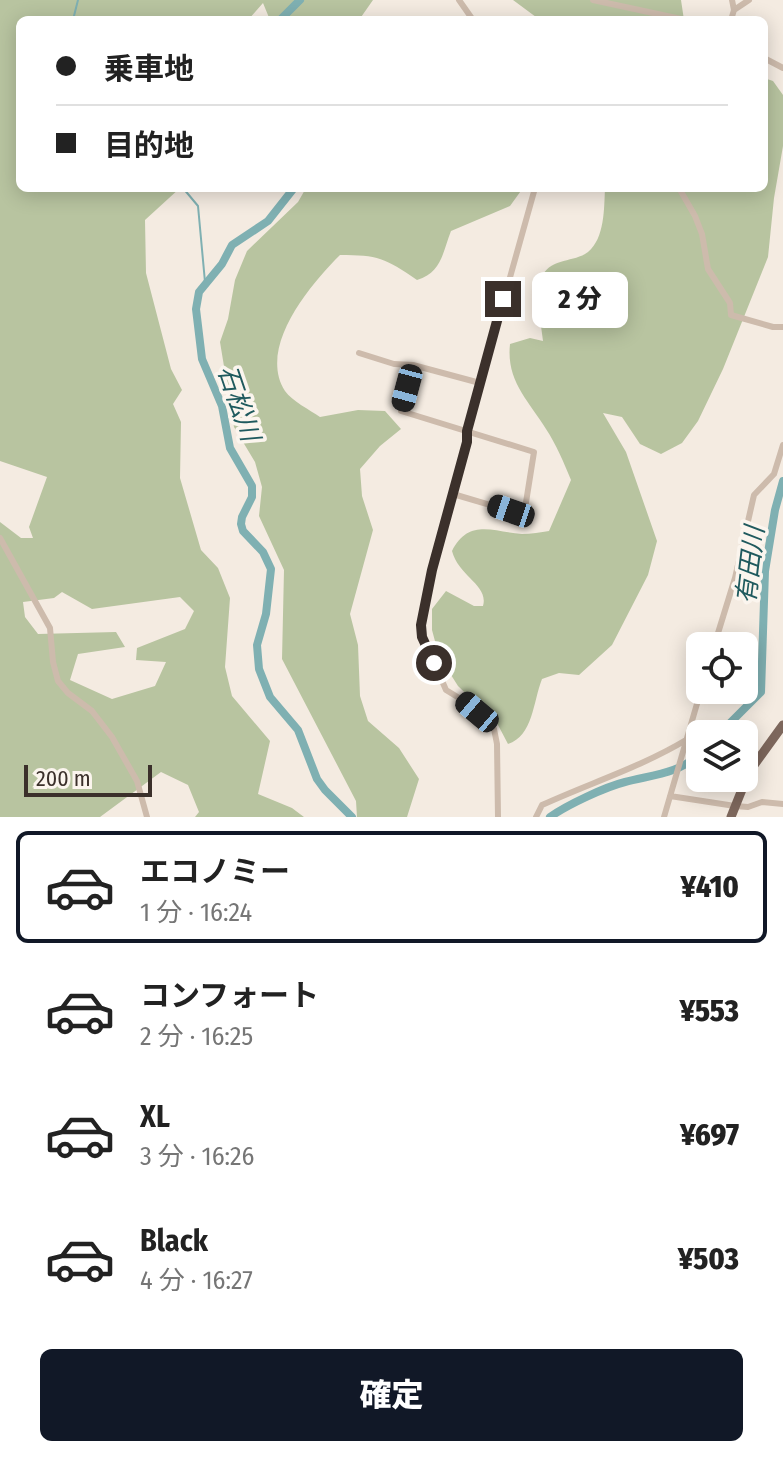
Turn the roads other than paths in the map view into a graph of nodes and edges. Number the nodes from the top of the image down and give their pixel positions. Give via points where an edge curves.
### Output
1 (593, 0) edge
2 (732, 0) edge
3 (749, 0) edge
4 (734, 10) junction
5 (667, 16) edge
6 (732, 16) edge
7 (534, 192) edge
8 (681, 192) edge
9 (783, 327) edge
10 (359, 353) dead end
11 (413, 365) junction
12 (480, 383) junction
13 (467, 431) junction
14 (783, 445) edge
15 (774, 474) junction
16 (783, 476) edge
17 (453, 494) junction
18 (0, 538) edge
19 (718, 632) edge
20 (697, 704) edge
21 (783, 725) edge
22 (685, 742) junction
23 (670, 796) junction
24 (783, 804) edge
25 (735, 806) junction
26 (147, 817) edge
27 (498, 817) edge
28 (536, 817) edge
29 (664, 817) edge
30 (731, 817) edge

1 - 5 street
2 - 4 street
3 - 4 street
4 - 6 street
7 - 12 street
8 - 9 street via 702,234 708,269 730,303 731,315
10 - 11 street
11 - 12 street
11 - 13 street via 401,411
12 - 13 street
13 - 17 street
13 - 17 street via 534,452 524,515
14 - 15 street
15 - 16 street
15 - 19 street via 754,495
17 - 27 street via 421,632 446,690 494,729
18 - 26 street via 50,628 58,681 112,737 137,781
20 - 22 street
21 - 25 main road via 749,772
22 - 23 street
22 - 28 street via 542,805
23 - 25 street
23 - 29 street
24 - 25 street
25 - 30 main road

